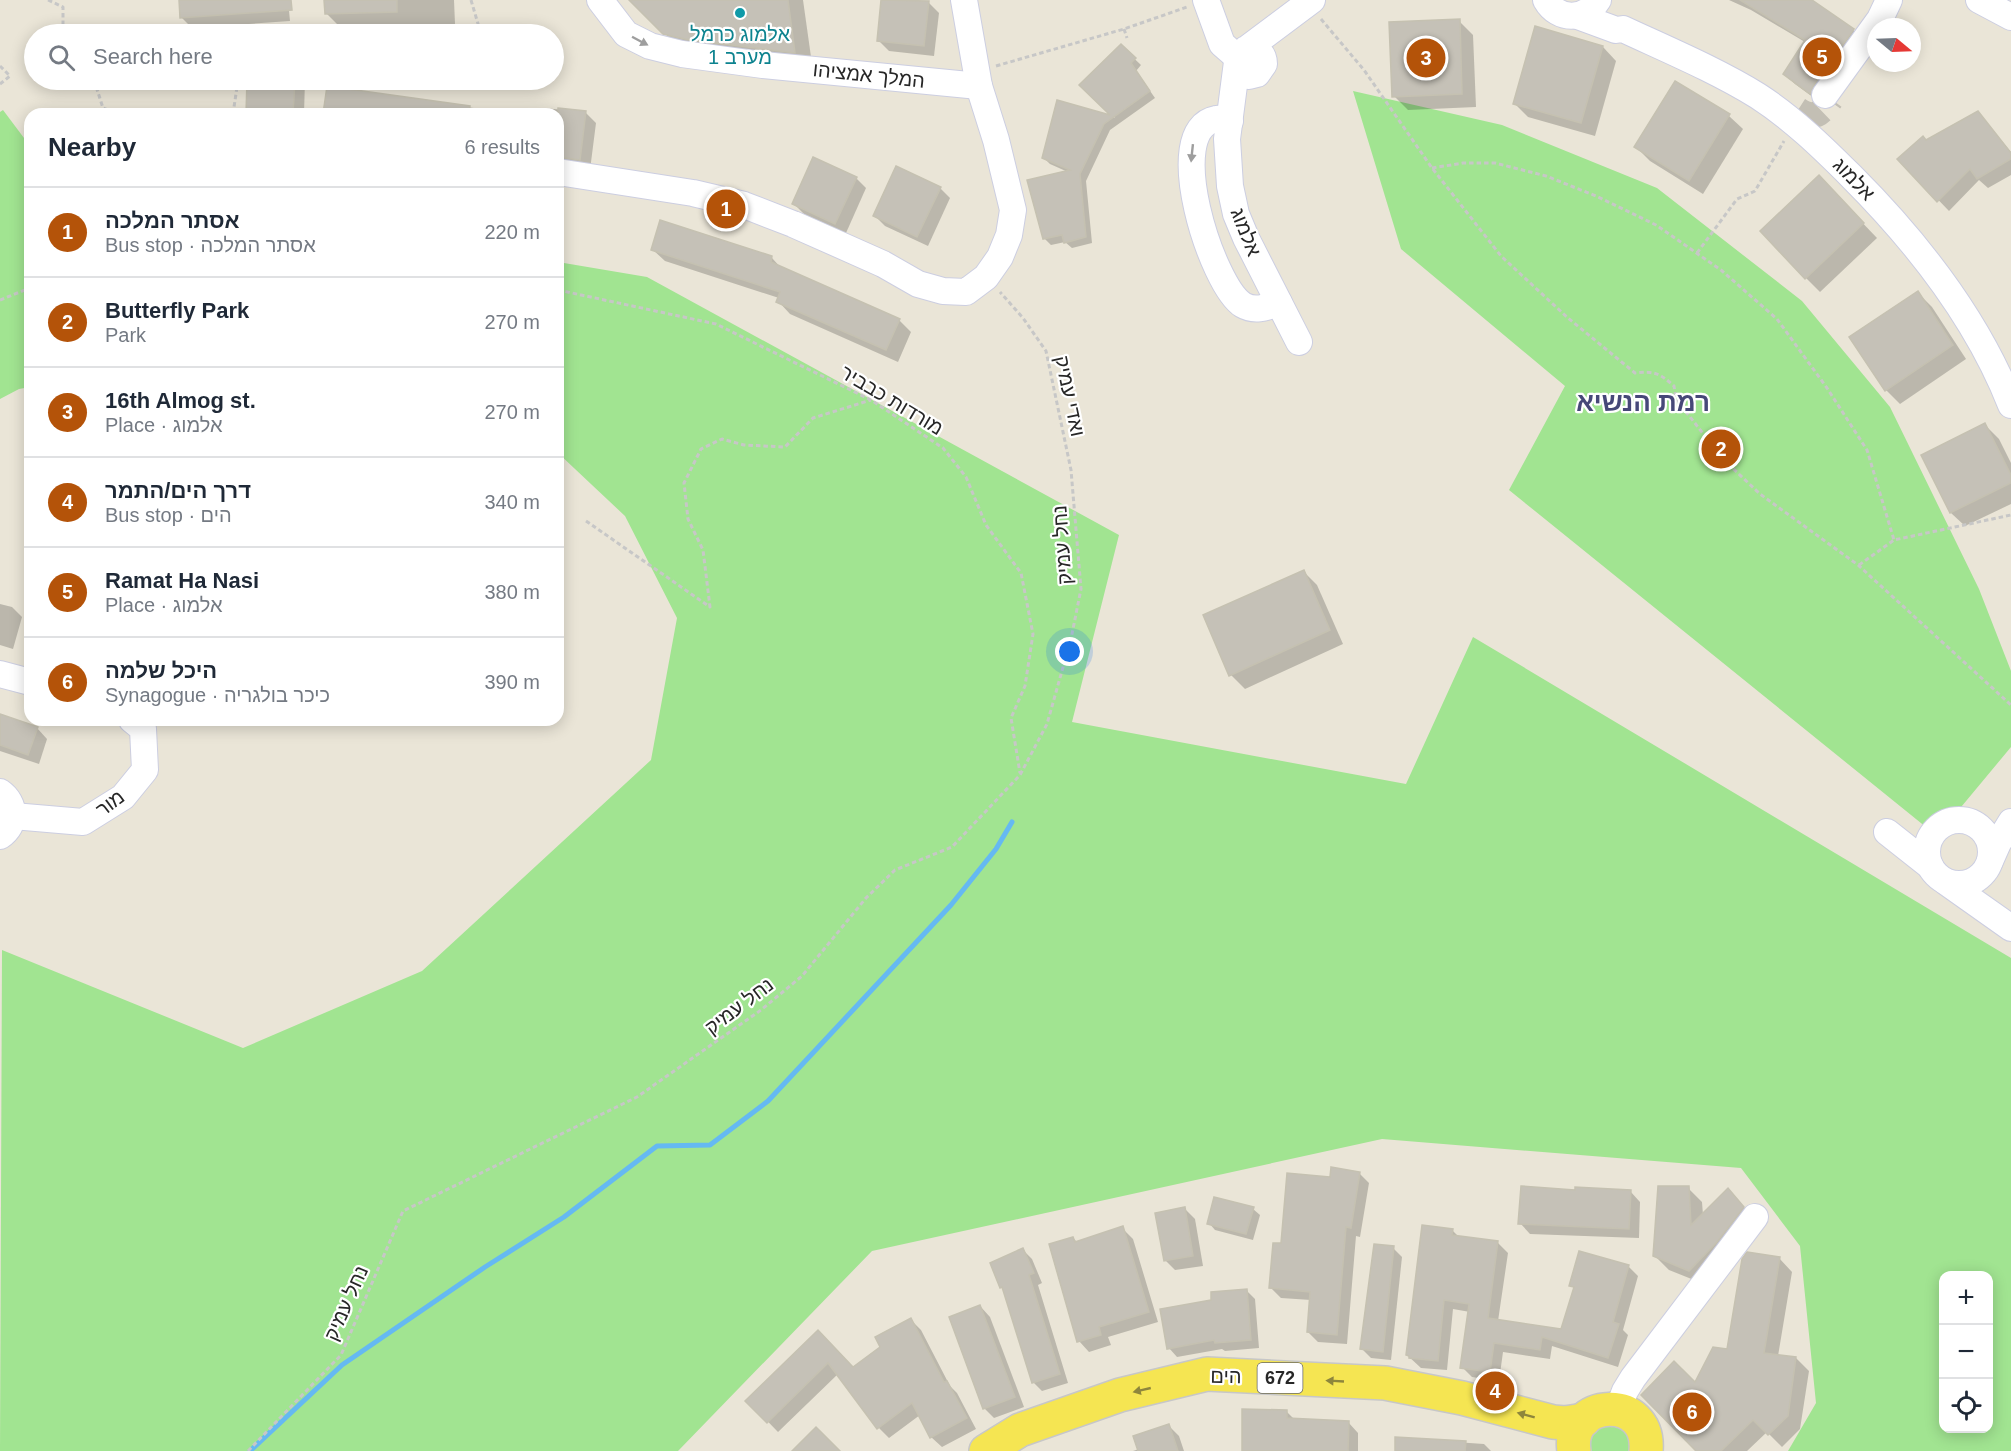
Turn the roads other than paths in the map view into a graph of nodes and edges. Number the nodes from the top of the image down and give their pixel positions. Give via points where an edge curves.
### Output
1 (600, 0) edge
2 (964, 0) edge
3 (1206, 0) edge
4 (1598, 0) edge
5 (1605, 0) edge
6 (1877, 0) edge
7 (1889, 0) edge
8 (1904, 0) edge
9 (1979, 0) edge
10 (1546, 1) edge
11 (1302, 7) edge
12 (1578, 16) junction
13 (2011, 17) edge
14 (1872, 18) edge
15 (1880, 18) edge
16 (1891, 18) edge
17 (1623, 29) junction
18 (1867, 33) edge
19 (1867, 38) edge
20 (1248, 62) junction
21 (978, 79) junction
22 (1230, 116) junction
23 (564, 173) edge
24 (1279, 303) junction
25 (1299, 342) dead end
26 (2011, 405) edge
27 (0, 674) edge
28 (24, 680) edge
29 (139, 726) edge
30 (0, 792) edge
31 (2011, 812) edge
32 (2011, 822) edge
33 (1975, 825) junction
34 (7, 826) edge
35 (1938, 828) junction
36 (1988, 866) junction
37 (1938, 874) junction
38 (2011, 928) edge
39 (1755, 1218) dead end
40 (1618, 1409) junction
41 (1584, 1420) junction
42 (1650, 1447) edge
43 (986, 1451) edge
44 (1574, 1451) edge

1 -> 21 street, המלך אמציהו via 626,34 650,46 682,54 763,64
2 - 21 street
3 - 20 street via 1222,44
4 - 12 street
5 - 17 street
6 - 14 street
7 - 15 street
8 - 16 street
9 - 13 street
10 - 12 street, אלמוג via 1557,13
11 - 20 street, אלמוג
12 - 17 street, אלמוג
17 - 26 street, אלמוג via 1758,96 1796,124 1866,191 1912,242 1975,330
18 - 19 street via 1828,97
20 - 22 street, אלמוג
21 - 23 street via 1012,210 1009,235 1000,257 986,277 966,291 918,285 883,264 744,205
22 - 24 street, אלמוג via 1227,163 1236,214
22 -> 24 street via 1203,126 1195,137 1191,150 1194,197 1214,260 1234,298 1251,309
24 - 25 street, אלמוג
27 - 28 street
29 - 34 street, מור via 143,729 145,770 123,797 83,822
30 - 34 street via 12,807
31 - 33 street via 1995,823
32 - 36 street
33 - 35 street via 1956,821
33 - 36 street via 1988,839
35 - 37 street via 1928,844 1928,856
35 - 37 street via 1920,834 1887,832
36 - 37 street via 1968,883 1956,884
36 - 38 street via 1984,889
37 - 38 street
39 - 40 street via 1633,1378
40 - 41 main road, 672 via 1600,1410
40 - 42 main road via 1637,1420
41 -> 43 main road, הים / 672 via 1553,1422 1385,1383 1207,1374 1120,1395 1020,1430
41 - 44 main road via 1574,1437

